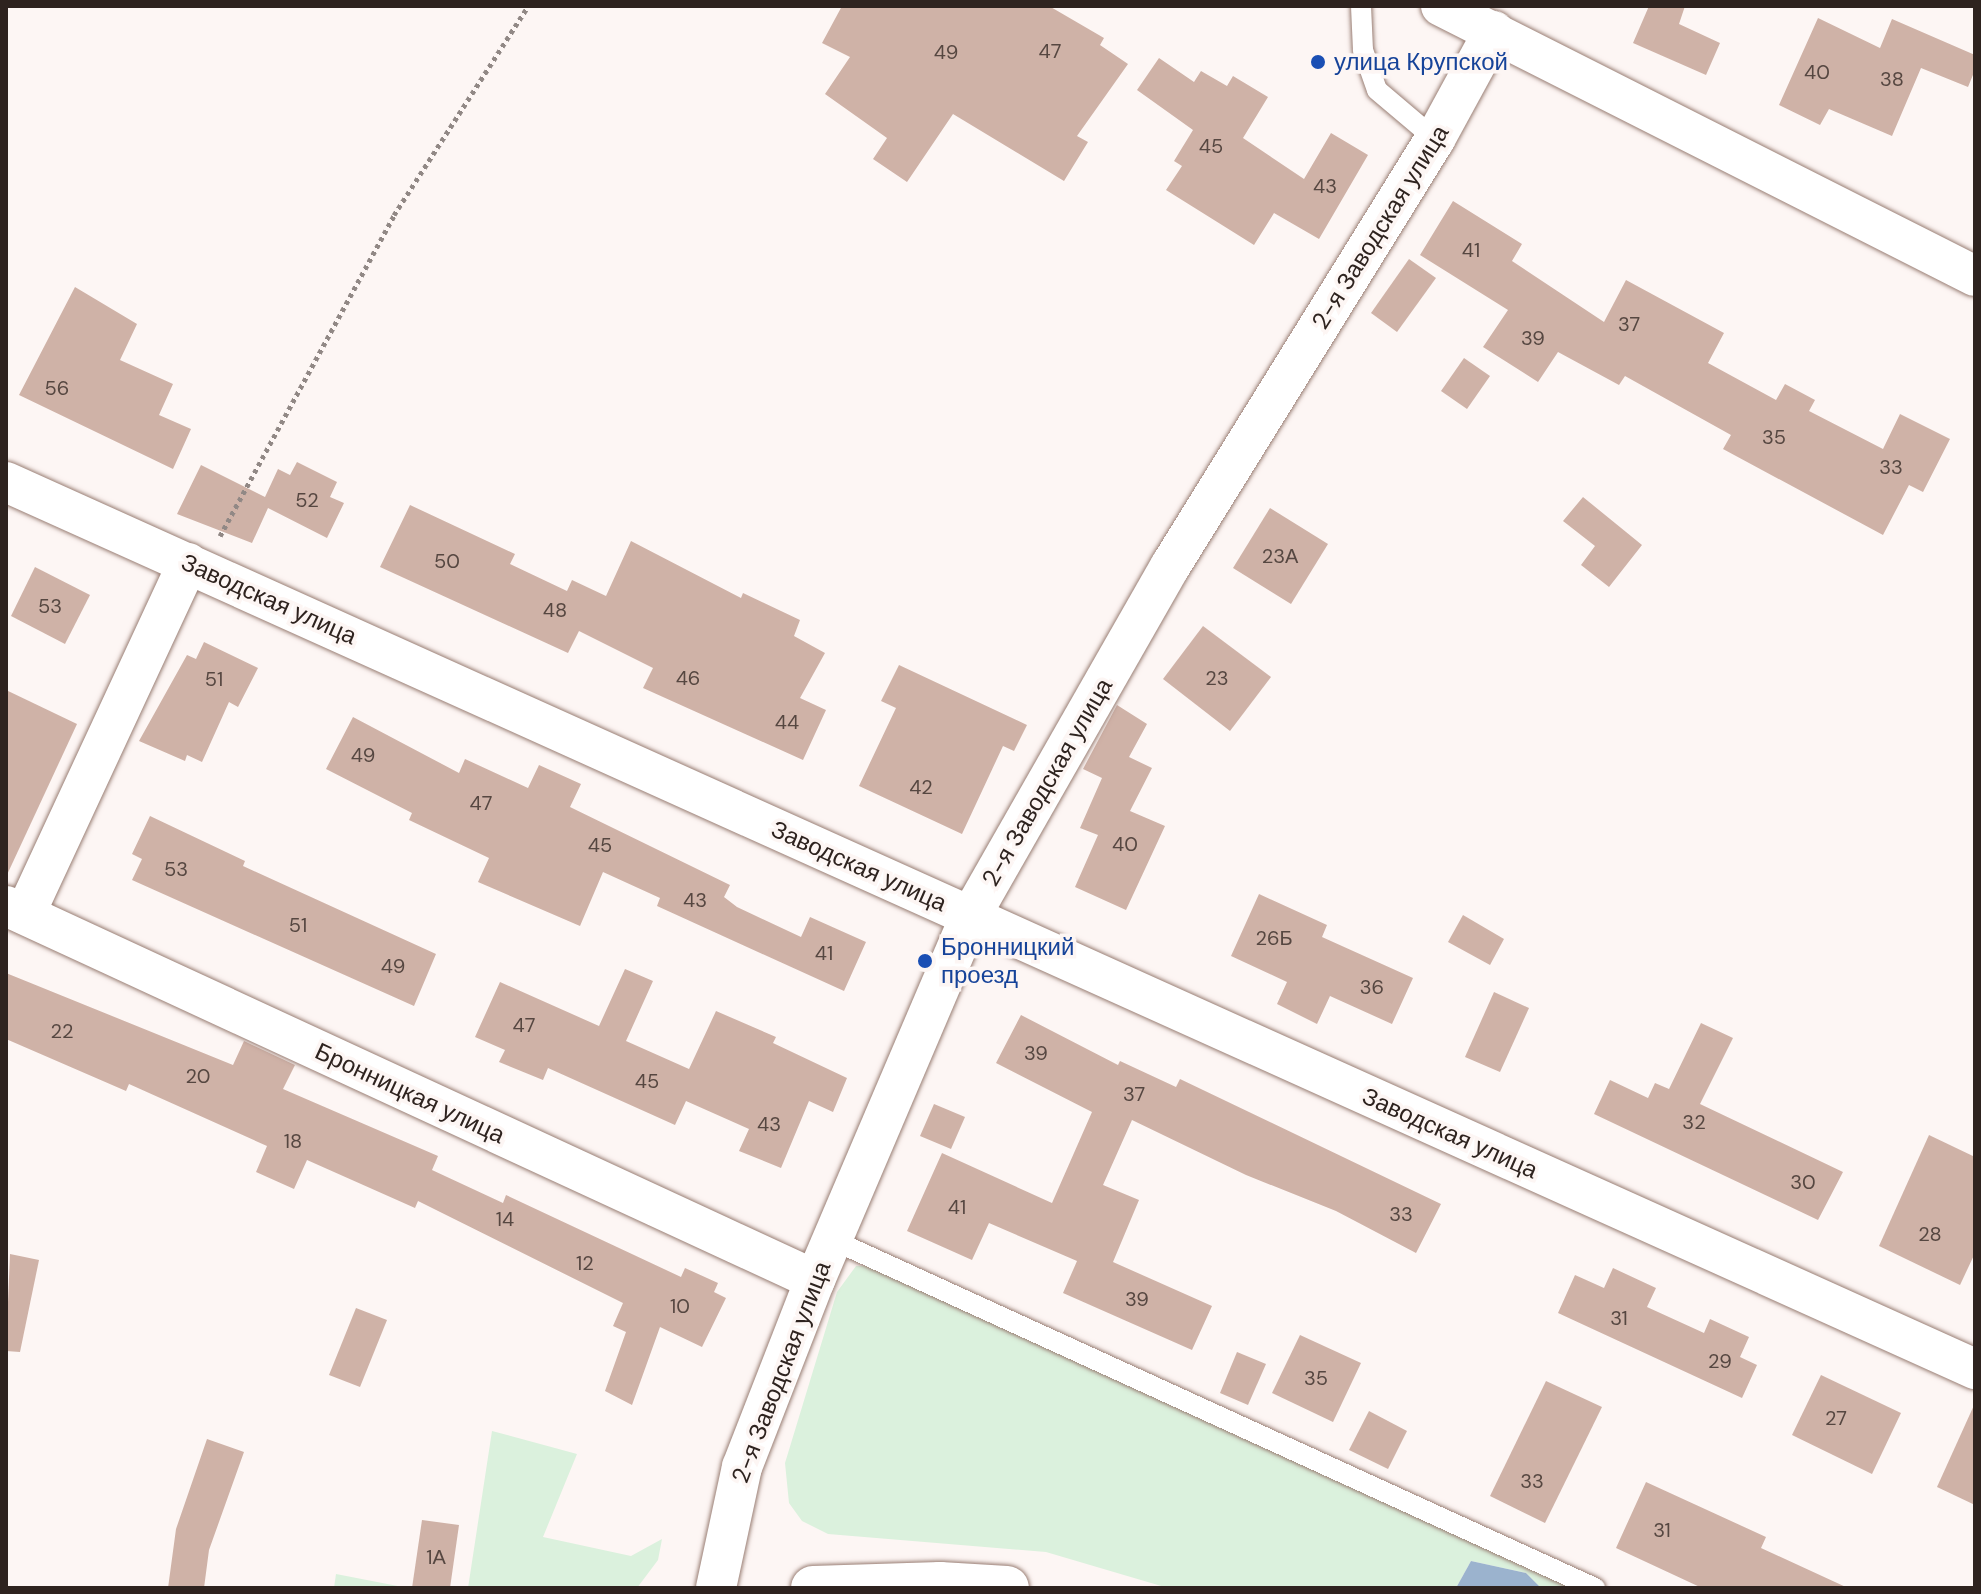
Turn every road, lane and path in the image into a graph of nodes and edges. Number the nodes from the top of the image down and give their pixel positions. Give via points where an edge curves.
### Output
1 (528, 6) edge
2 (1361, 6) edge
3 (1441, 6) edge
4 (1494, 31) junction
5 (1435, 139) junction
6 (1975, 276) edge
7 (6, 482) edge
8 (196, 566) junction
9 (15, 910) edge
10 (970, 917) junction
11 (833, 1240) junction
12 (815, 1280) junction
13 (1975, 1369) edge
14 (716, 1588) edge
15 (813, 1588) edge
16 (1007, 1588) edge
17 (1595, 1588) edge

1 - 8 path via 386,228
2 - 5 lane via 1363,50 1377,90
3 - 4 street
4 - 5 street, 2-я Заводская улица
4 - 6 street
5 - 10 street, 2-я Заводская улица via 1171,565
7 - 8 street, Заводская улица
8 - 9 street
8 - 10 street, Заводская улица
9 - 12 street, Бронницкая улица
10 - 11 street, 2-я Заводская улица
10 - 13 street, Заводская улица
11 - 12 street, 2-я Заводская улица
11 - 17 lane
12 - 14 street, 2-я Заводская улица via 742,1467
15 - 16 main road

